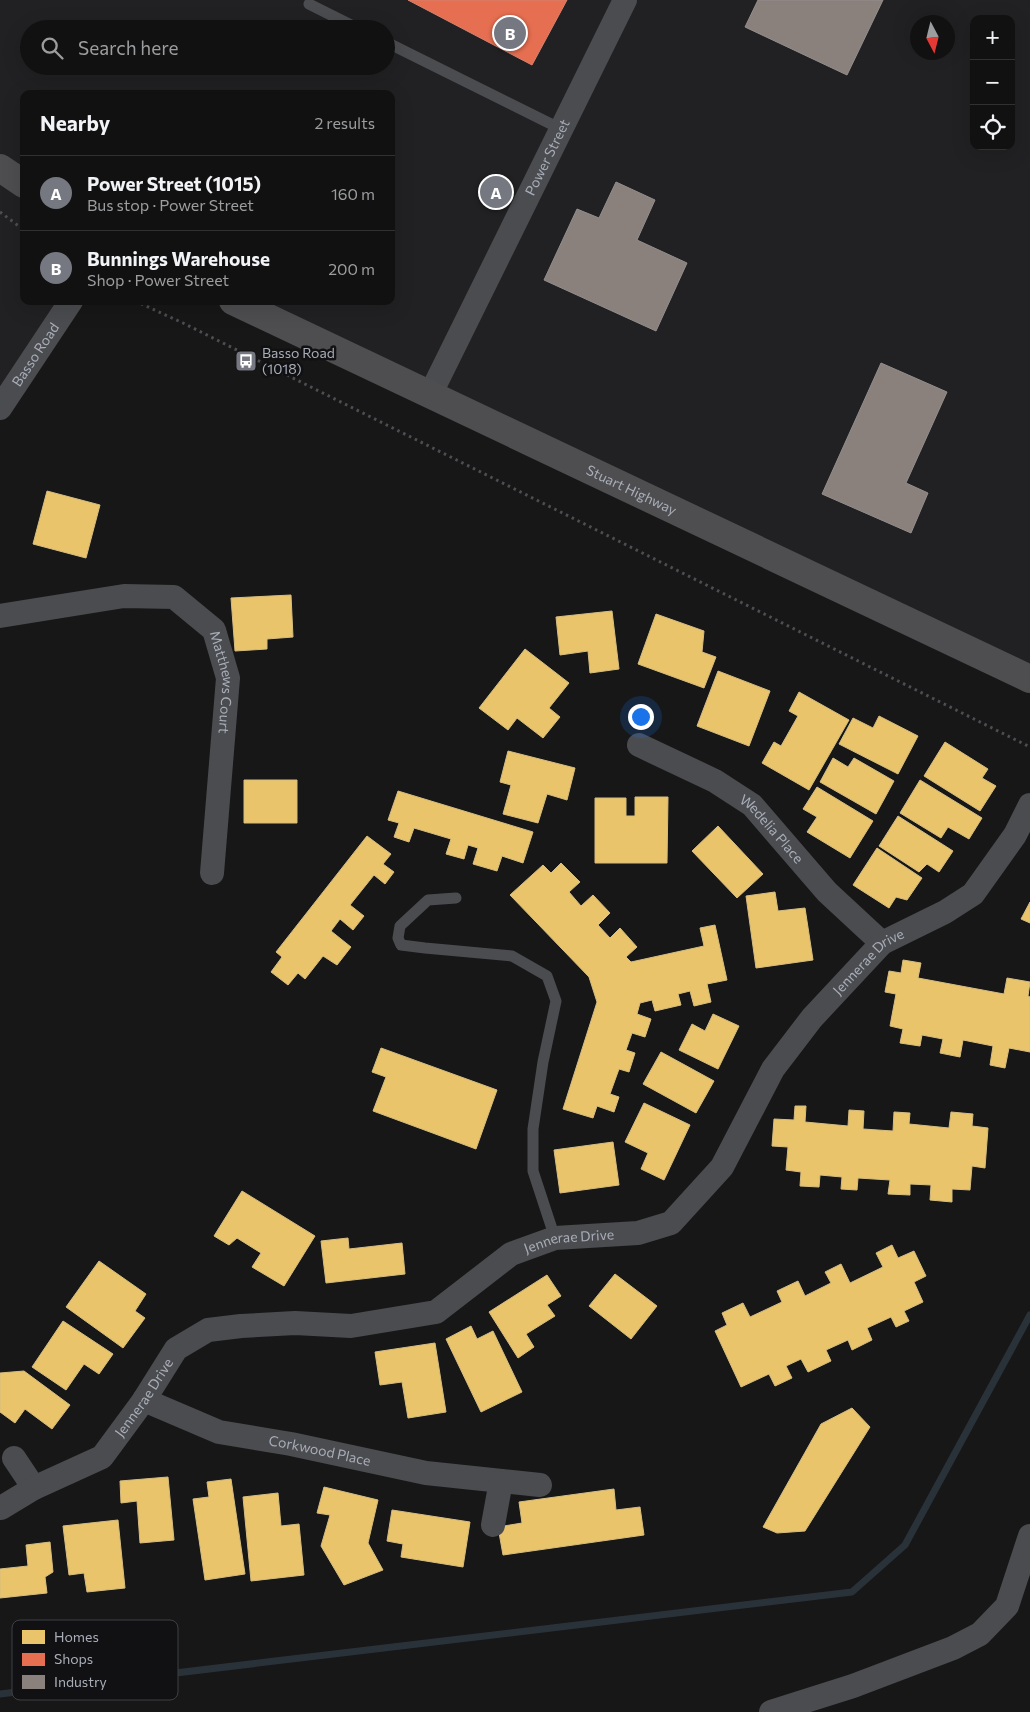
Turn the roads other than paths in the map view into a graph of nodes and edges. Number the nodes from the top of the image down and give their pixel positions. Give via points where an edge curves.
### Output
1 (625, 0) edge
2 (309, 4) dead end
3 (341, 20) edge
4 (395, 47) edge
5 (561, 130) junction
6 (0, 168) edge
7 (20, 181) edge
8 (68, 305) edge
9 (241, 305) edge
10 (430, 395) junction
11 (0, 408) edge
12 (0, 616) edge
13 (1030, 679) edge
14 (640, 745) dead end
15 (1030, 806) edge
16 (212, 873) dead end
17 (456, 898) dead end
18 (882, 943) junction
19 (556, 1238) junction
20 (144, 1400) junction
21 (14, 1458) dead end
22 (501, 1481) junction
23 (540, 1485) dead end
24 (34, 1488) junction
25 (1, 1508) dead end
26 (492, 1525) dead end
27 (1030, 1536) edge
28 (771, 1712) edge

1 - 5 street, Power Street
2 - 3 lane
4 - 5 lane
5 - 10 street, Power Street
6 - 7 highway
8 - 11 street, Basso Road
9 - 10 highway, Stuart Highway
10 - 13 highway, Stuart Highway
12 - 16 street, Matthews Court via 124,596 174,597 214,630 228,678
14 - 18 street, Wedelia Place via 716,781 752,805 827,892
15 - 18 street, Jennerae Drive via 1015,835 973,894 945,912
17 - 19 lane via 428,900 400,926 398,938 401,944 425,948 512,956 547,976 556,1001 533,1129 532,1171
18 - 19 street, Jennerae Drive via 812,1018 773,1069 722,1167 671,1223 638,1233
19 - 20 street, Jennerae Drive via 511,1254 436,1312 351,1326 295,1323 208,1330 176,1349
20 - 22 street, Corkwood Place via 219,1432 291,1444 426,1474
20 - 24 street, Jennerae Drive via 102,1457
21 - 24 street
22 - 23 street, Corkwood Place
22 - 26 street
24 - 25 street, Jennerae Drive
27 - 28 street via 1007,1606 980,1634 953,1648 854,1686

